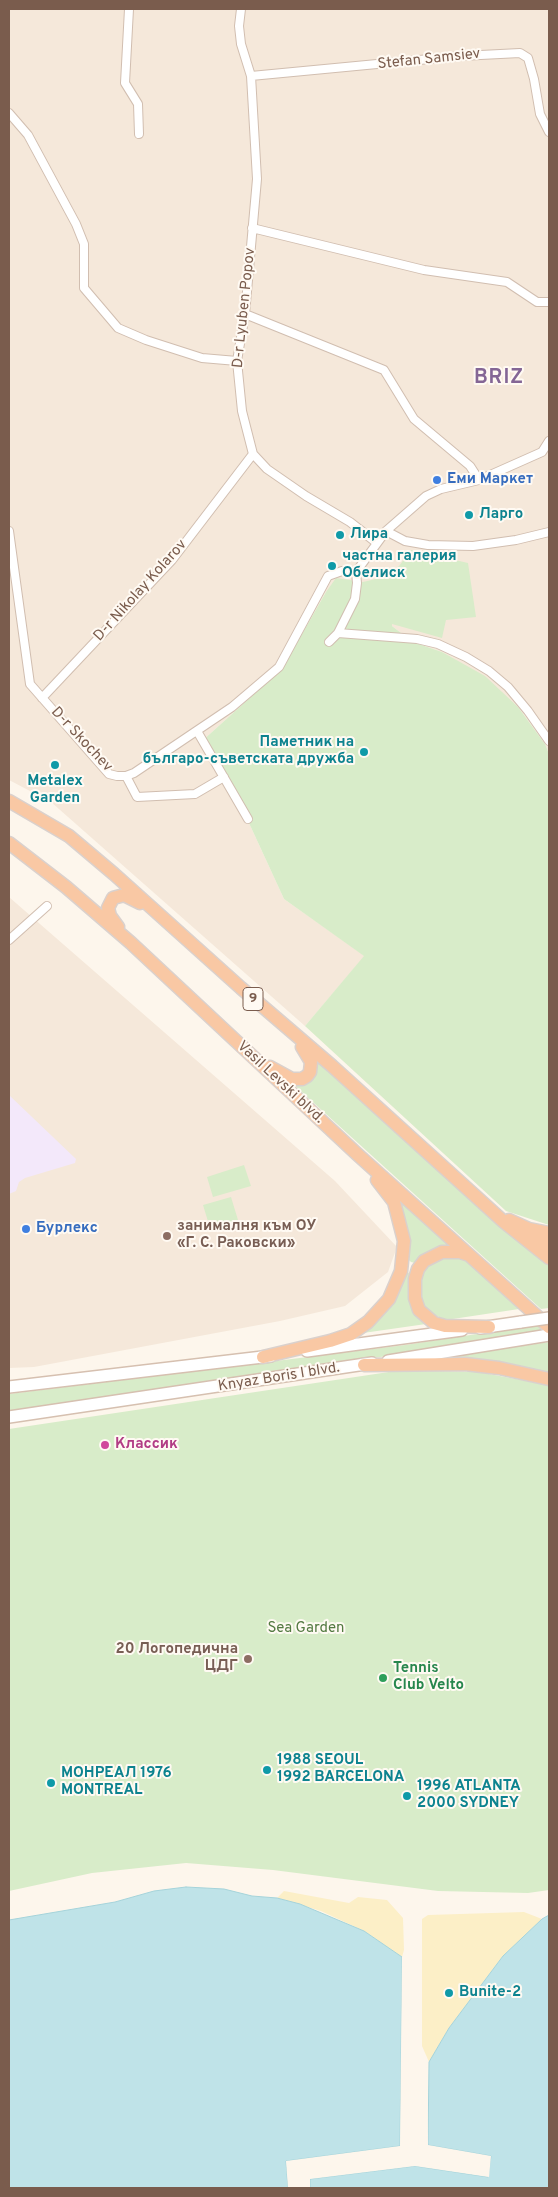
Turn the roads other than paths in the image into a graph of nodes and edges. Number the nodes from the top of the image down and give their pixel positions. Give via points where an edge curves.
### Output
1 (129, 9) edge
2 (241, 9) edge
3 (251, 76) junction
4 (9, 114) edge
5 (549, 132) edge
6 (139, 134) dead end
7 (252, 228) junction
8 (549, 302) edge
9 (245, 314) junction
10 (237, 361) junction
11 (549, 441) edge
12 (252, 454) junction
13 (479, 480) junction
14 (9, 531) edge
15 (386, 531) junction
16 (549, 532) edge
17 (377, 543) junction
18 (356, 572) junction
19 (338, 633) junction
20 (329, 642) dead end
21 (42, 698) junction
22 (197, 731) junction
23 (549, 741) edge
24 (126, 776) junction
25 (224, 778) junction
26 (9, 801) edge
27 (248, 819) dead end
28 (9, 843) edge
29 (48, 906) dead end
30 (152, 909) junction
31 (9, 940) edge
32 (131, 943) junction
33 (281, 1023) junction
34 (251, 1055) junction
35 (357, 1154) junction
36 (489, 1209) junction
37 (504, 1222) junction
38 (549, 1233) edge
39 (549, 1245) edge
40 (471, 1257) junction
41 (549, 1258) edge
42 (549, 1318) edge
43 (488, 1327) junction
44 (549, 1327) edge
45 (549, 1334) edge
46 (263, 1357) junction
47 (364, 1365) junction
48 (549, 1379) edge
49 (9, 1387) edge
50 (9, 1417) edge

1 - 6 street via 126,83 138,104
2 - 3 street, D-r Lyuben Popov via 241,44
3 - 5 street, Stefan Samsiev via 520,53 528,58 540,114
3 - 7 street, D-r Lyuben Popov via 257,179
4 - 10 street via 28,135 76,224 84,244 84,288 118,328 202,358
7 - 8 street via 424,270 507,282 537,302
7 - 9 street, D-r Lyuben Popov
9 - 10 street, D-r Lyuben Popov
9 - 13 street via 384,370 414,419 470,466
10 - 12 street, D-r Lyuben Popov via 242,410
11 - 13 street via 542,452
12 - 17 street via 267,469
12 - 21 street, D-r Nikolay Kolarov via 172,560
13 - 15 street via 432,492
14 - 21 street, D-r Skochev via 30,684
15 - 16 street via 405,541 420,544 473,546
15 - 17 street
17 - 18 street
18 - 19 street via 355,599
18 - 22 street, D-r Skochev via 342,571 328,576 280,667
19 - 20 street
19 - 23 street via 417,639 438,644 466,657 508,687
21 - 24 street, D-r Skochev via 109,774
22 - 24 street, D-r Skochev
22 - 25 street
24 - 25 street via 136,797 195,794
25 - 27 street
26 - 30 highway, 9 via 68,836
28 - 32 highway, Vasil Levski blvd.
29 - 31 street
30 - 32 highway via 124,895 110,903 110,916
30 - 33 highway, 9
32 - 34 highway, Vasil Levski blvd.
33 - 34 highway via 310,1058 312,1067 307,1076 292,1079
33 - 36 highway, 9
34 - 35 highway, Vasil Levski blvd.
35 - 40 highway, Vasil Levski blvd.
35 - 46 highway via 398,1211 404,1241 399,1280 384,1307 351,1334
36 - 37 highway, 9
36 - 38 highway via 520,1225
37 - 39 highway
37 - 41 highway, 9
40 - 43 highway via 449,1251 428,1258 418,1269 415,1298 419,1310 434,1323
40 - 44 highway, Vasil Levski blvd.
42 - 43 main road, Knyaz Boris I blvd., bridge
43 - 46 main road, Knyaz Boris I blvd.
45 - 47 main road, Knyaz Boris I blvd.
46 - 49 main road, Knyaz Boris I blvd.
47 - 48 highway via 465,1364
47 - 50 main road, Knyaz Boris I blvd.

